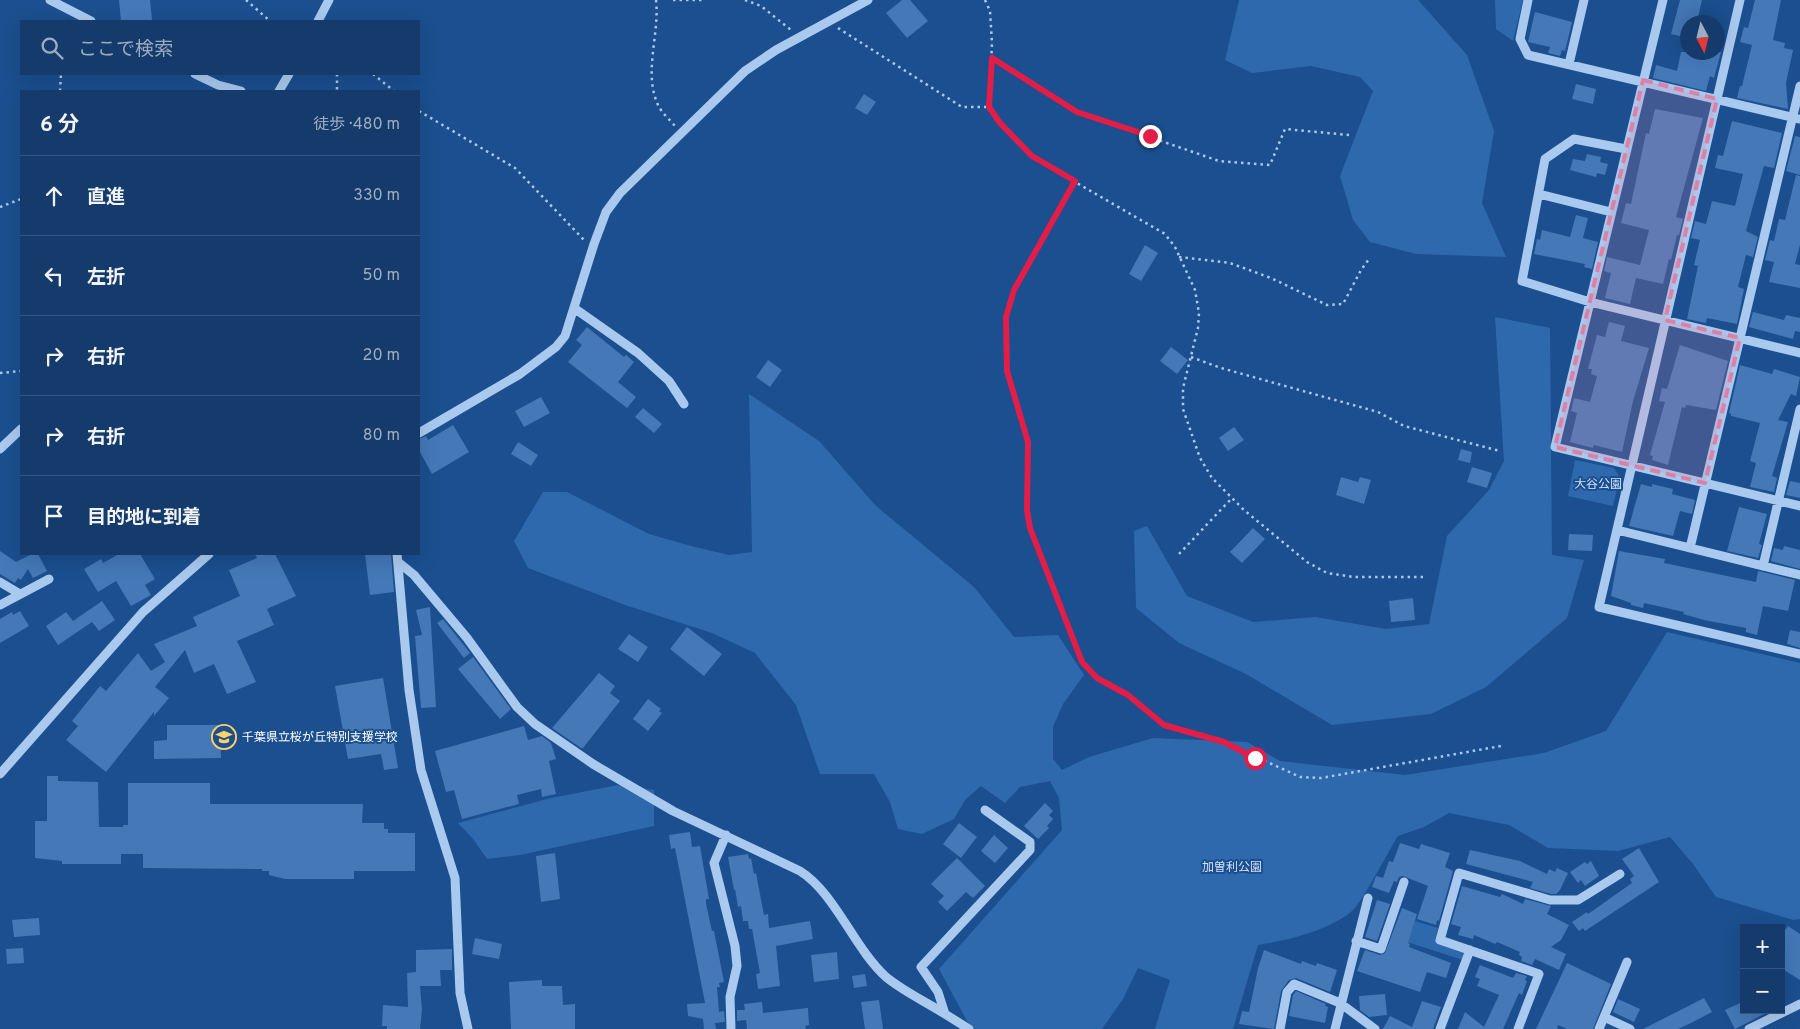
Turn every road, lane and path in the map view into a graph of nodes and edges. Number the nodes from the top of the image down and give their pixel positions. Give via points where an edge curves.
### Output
1 (50, 0) edge
2 (246, 0) edge
3 (329, 0) edge
4 (656, 0) edge
5 (673, 0) edge
6 (702, 0) edge
7 (745, 0) edge
8 (868, 0) edge
9 (985, 0) edge
10 (1528, 0) edge
11 (1584, 0) edge
12 (1662, 0) edge
13 (1740, 0) edge
14 (89, 20) edge
15 (269, 20) edge
16 (319, 20) edge
17 (828, 22) junction
18 (798, 38) junction
19 (992, 58) junction
20 (1569, 64) junction
21 (61, 75) edge
22 (198, 75) edge
23 (287, 75) edge
24 (337, 75) edge
25 (374, 75) edge
26 (1643, 80) junction
27 (1800, 86) edge
28 (60, 90) edge
29 (237, 90) edge
30 (280, 90) edge
31 (337, 90) edge
32 (393, 90) edge
33 (1717, 99) junction
34 (989, 107) junction
35 (420, 112) edge
36 (1796, 118) edge
37 (681, 133) junction
38 (1349, 135) dead end
39 (1626, 150) junction
40 (1075, 181) junction
41 (1539, 194) junction
42 (20, 199) edge
43 (0, 207) edge
44 (1611, 212) junction
45 (592, 249) junction
46 (1179, 257) junction
47 (1369, 259) dead end
48 (1590, 302) junction
49 (574, 308) junction
50 (1665, 320) junction
51 (1740, 338) junction
52 (1800, 353) edge
53 (1191, 357) junction
54 (20, 371) edge
55 (0, 373) edge
56 (684, 404) dead end
57 (1800, 409) edge
58 (20, 430) edge
59 (420, 432) edge
60 (0, 449) edge
61 (1500, 452) dead end
62 (1632, 466) junction
63 (1706, 483) junction
64 (1232, 498) junction
65 (1778, 501) junction
66 (1800, 506) edge
67 (1617, 530) junction
68 (1690, 548) junction
69 (1179, 554) dead end
70 (208, 555) edge
71 (398, 558) edge
72 (1763, 566) junction
73 (1800, 575) edge
74 (1423, 577) dead end
75 (49, 578) dead end
76 (0, 582) edge
77 (20, 594) junction
78 (0, 605) edge
79 (1800, 654) edge
80 (1501, 746) dead end
81 (0, 774) edge
82 (985, 810) dead end
83 (726, 835) junction
84 (1620, 874) dead end
85 (1404, 882) dead end
86 (1368, 898) dead end
87 (1356, 941) junction
88 (1470, 950) junction
89 (1627, 962) dead end
90 (1340, 1003) junction
91 (1800, 1004) edge
92 (945, 1014) junction
93 (1604, 1017) junction
94 (468, 1029) edge
95 (732, 1029) edge
96 (969, 1029) edge
97 (1280, 1029) edge
98 (1335, 1029) edge
99 (1375, 1029) edge
100 (1440, 1029) edge
101 (1518, 1029) edge
102 (1599, 1029) edge
103 (1630, 1029) edge
104 (1749, 1029) edge

1 - 14 street
2 - 15 path
3 - 16 street
4 - 37 path via 658,18 652,84 658,106
5 - 6 path
7 - 18 path via 761,6 782,21
8 - 17 street
9 - 19 path via 990,11
10 - 20 street via 1520,39 1528,55
11 - 20 street
12 - 26 street
13 - 33 street
17 - 18 street
17 - 34 path via 962,107
18 - 37 street via 745,71
19 - 34 path
19 - 38 path via 1077,112 1219,161 1270,164 1285,129
20 - 26 street
21 - 28 path
22 - 29 street
23 - 30 street
24 - 31 path
25 - 32 path
26 - 33 street
26 - 39 street
27 - 36 street
33 - 36 street
33 - 50 street
34 - 40 path via 1032,156
35 - 45 path via 515,168
36 - 51 street
37 - 45 street via 620,193 606,212
39 - 41 street via 1574,139 1544,160
39 - 44 street
40 - 46 path via 1166,234
40 - 80 path via 1014,290 1006,317 1007,371 1028,442 1027,510 1030,528 1082,662 1097,678 1128,695 1164,725 1224,742 1300,777 1320,778
41 - 44 street
41 - 48 street via 1522,282
42 - 43 path
44 - 48 street
45 - 49 street
46 - 47 path via 1230,263 1271,278 1327,305 1343,304
46 - 53 path via 1195,290 1199,313
48 - 50 street
48 - 62 street via 1555,447
49 - 56 street via 638,353 669,381
49 - 59 street via 566,336 556,347 520,374
50 - 51 street
50 - 62 street
51 - 52 street
51 - 63 street
53 - 61 path via 1378,412 1404,426
53 - 64 path via 1183,388 1183,409 1189,431 1212,478
54 - 55 path
57 - 65 street
58 - 60 street
62 - 63 street
62 - 67 street
63 - 65 street
63 - 68 street
64 - 69 path
64 - 74 path via 1308,562 1327,573 1354,577
65 - 66 street
65 - 72 street
67 - 68 street
67 - 79 street via 1599,607
68 - 72 street
70 - 81 street via 143,612
71 - 83 street via 467,638 516,707 535,724 593,764 673,811
71 - 94 street via 409,690 421,770 455,878 460,993
72 - 73 street
75 - 77 street
76 - 77 street
77 - 78 street
82 - 92 street via 1030,842 1030,850 921,967 938,992
83 - 92 street via 813,879 886,977
83 - 95 street via 714,863 735,946 736,966 730,997
84 - 88 street via 1578,900 1550,900 1459,873 1440,940
85 - 87 street via 1381,949
86 - 87 street
87 - 90 street
88 - 100 street
88 - 101 street via 1538,974
89 - 93 street
90 - 97 street via 1294,984 1286,992
90 - 98 street
90 - 99 street
91 - 104 street
92 - 96 street
93 - 102 street
93 - 103 street

